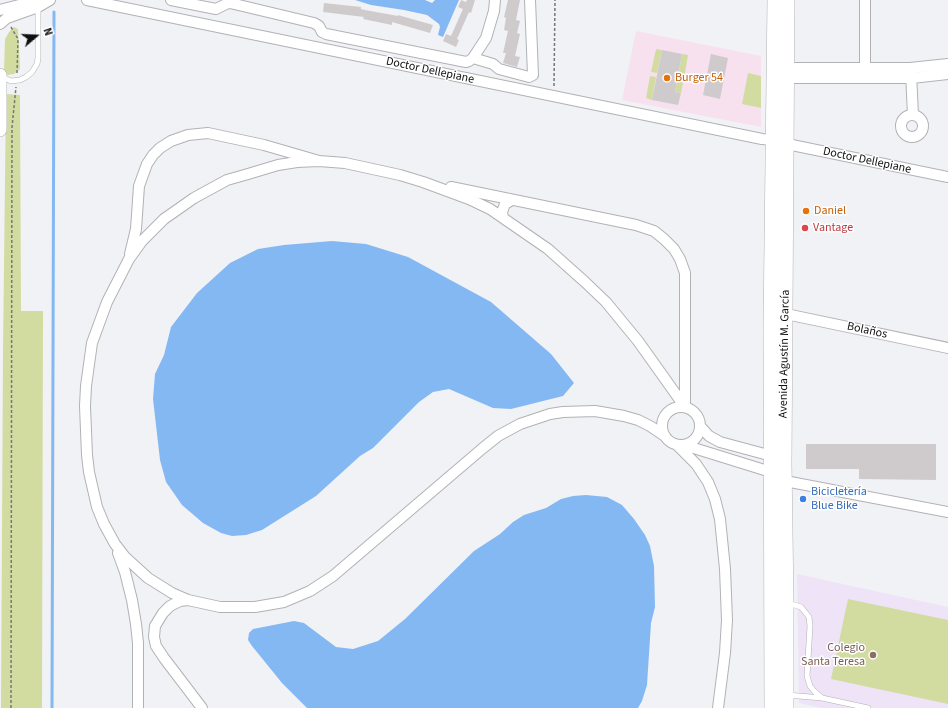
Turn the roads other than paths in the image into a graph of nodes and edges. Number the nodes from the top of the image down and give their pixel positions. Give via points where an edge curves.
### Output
1 (49, 0) edge
2 (87, 0) edge
3 (172, 0) edge
4 (495, 0) edge
5 (530, 0) edge
6 (774, 0) edge
7 (787, 0) edge
8 (865, 0) edge
9 (38, 8) junction
10 (0, 10) edge
11 (3, 21) edge
12 (473, 58) junction
13 (948, 64) edge
14 (865, 68) junction
15 (910, 68) junction
16 (787, 73) junction
17 (948, 74) edge
18 (0, 76) edge
19 (912, 78) junction
20 (865, 79) junction
21 (913, 115) dead end
22 (0, 130) edge
23 (780, 142) junction
24 (273, 148) junction
25 (319, 161) junction
26 (273, 166) junction
27 (948, 177) edge
28 (423, 182) junction
29 (512, 200) junction
30 (137, 217) junction
31 (503, 218) junction
32 (152, 229) junction
33 (129, 259) junction
34 (786, 314) junction
35 (948, 348) edge
36 (686, 375) junction
37 (666, 379) junction
38 (686, 407) junction
39 (700, 426) junction
40 (665, 436) junction
41 (680, 445) junction
42 (746, 450) junction
43 (778, 459) junction
44 (744, 464) junction
45 (772, 472) junction
46 (778, 484) junction
47 (948, 512) edge
48 (115, 544) junction
49 (188, 600) junction
50 (786, 603) junction
51 (138, 635) junction
52 (154, 637) junction
53 (822, 698) junction
54 (786, 701) edge
55 (138, 708) edge
56 (202, 708) edge
57 (718, 708) edge
58 (772, 708) edge
59 (868, 708) edge

1 - 9 street
1 - 10 street
2 - 23 street, Doctor Dellepiane
3 - 12 street via 216,9 230,3 314,23 326,34 466,62
4 - 12 street via 486,38
5 - 12 street via 532,75 529,77 499,69 493,64
6 - 23 main road, Avenida Agustín M. García
7 - 16 main road, Avenida Agustín M. García
8 - 14 street
9 - 11 street
9 - 18 lane via 37,64 26,78 11,81
13 - 15 street
14 - 15 street
14 - 16 street
14 - 20 street
15 - 19 street
16 - 20 street
16 - 23 main road, Avenida Agustín M. García
17 - 19 street
18 - 22 street
19 - 20 street
19 - 21 street
23 - 27 street, Doctor Dellepiane
23 - 34 main road, Avenida Agustín M. García
23 - 43 main road, Avenida Agustín M. García
24 - 25 street
24 - 26 street via 278,155
24 - 30 street via 208,133 188,135 171,141 160,148 147,164 139,186
25 - 26 street
25 - 28 street via 345,163
26 - 32 street via 226,180 180,207
28 - 29 street
28 - 31 street via 469,199
29 - 31 street via 505,204
29 - 36 street via 636,225 654,231 674,249 685,273
30 - 32 street via 142,226
30 - 33 street
31 - 37 street via 548,249 606,302
32 - 33 street
33 - 48 street via 107,302 92,343 85,406 87,455 93,493 104,524
34 - 35 street, Bolaños
34 - 43 main road, Avenida Agustín M. García
36 - 37 street via 677,383
36 - 38 street
37 - 38 street
38 - 39 street via 696,414
38 - 40 street via 673,408 664,417 662,430
39 - 41 street via 697,437 689,444
39 - 42 street via 709,436 720,442
40 - 41 street
40 - 49 street via 638,420 611,413 563,412 536,418 498,436 333,576 310,591 284,602 255,608 220,607
41 - 44 street
41 - 57 street via 708,482 720,519 727,620
42 - 43 street
42 - 44 street
43 - 45 main road, Avenida Agustín M. García
43 - 46 main road, Avenida Agustín M. García
44 - 45 street
45 - 46 main road, Avenida Agustín M. García
46 - 47 street
46 - 50 main road, Avenida Agustín M. García
46 - 58 main road, Avenida Agustín M. García
48 - 49 street via 148,578
48 - 51 street via 125,572
49 - 52 street via 170,606 163,613 155,626
50 - 53 lane via 801,607 809,617 807,676 810,686
50 - 54 main road, Avenida Agustín M. García
51 - 52 street
51 - 55 street
52 - 56 street via 156,646 164,658
53 - 54 lane
53 - 59 lane

